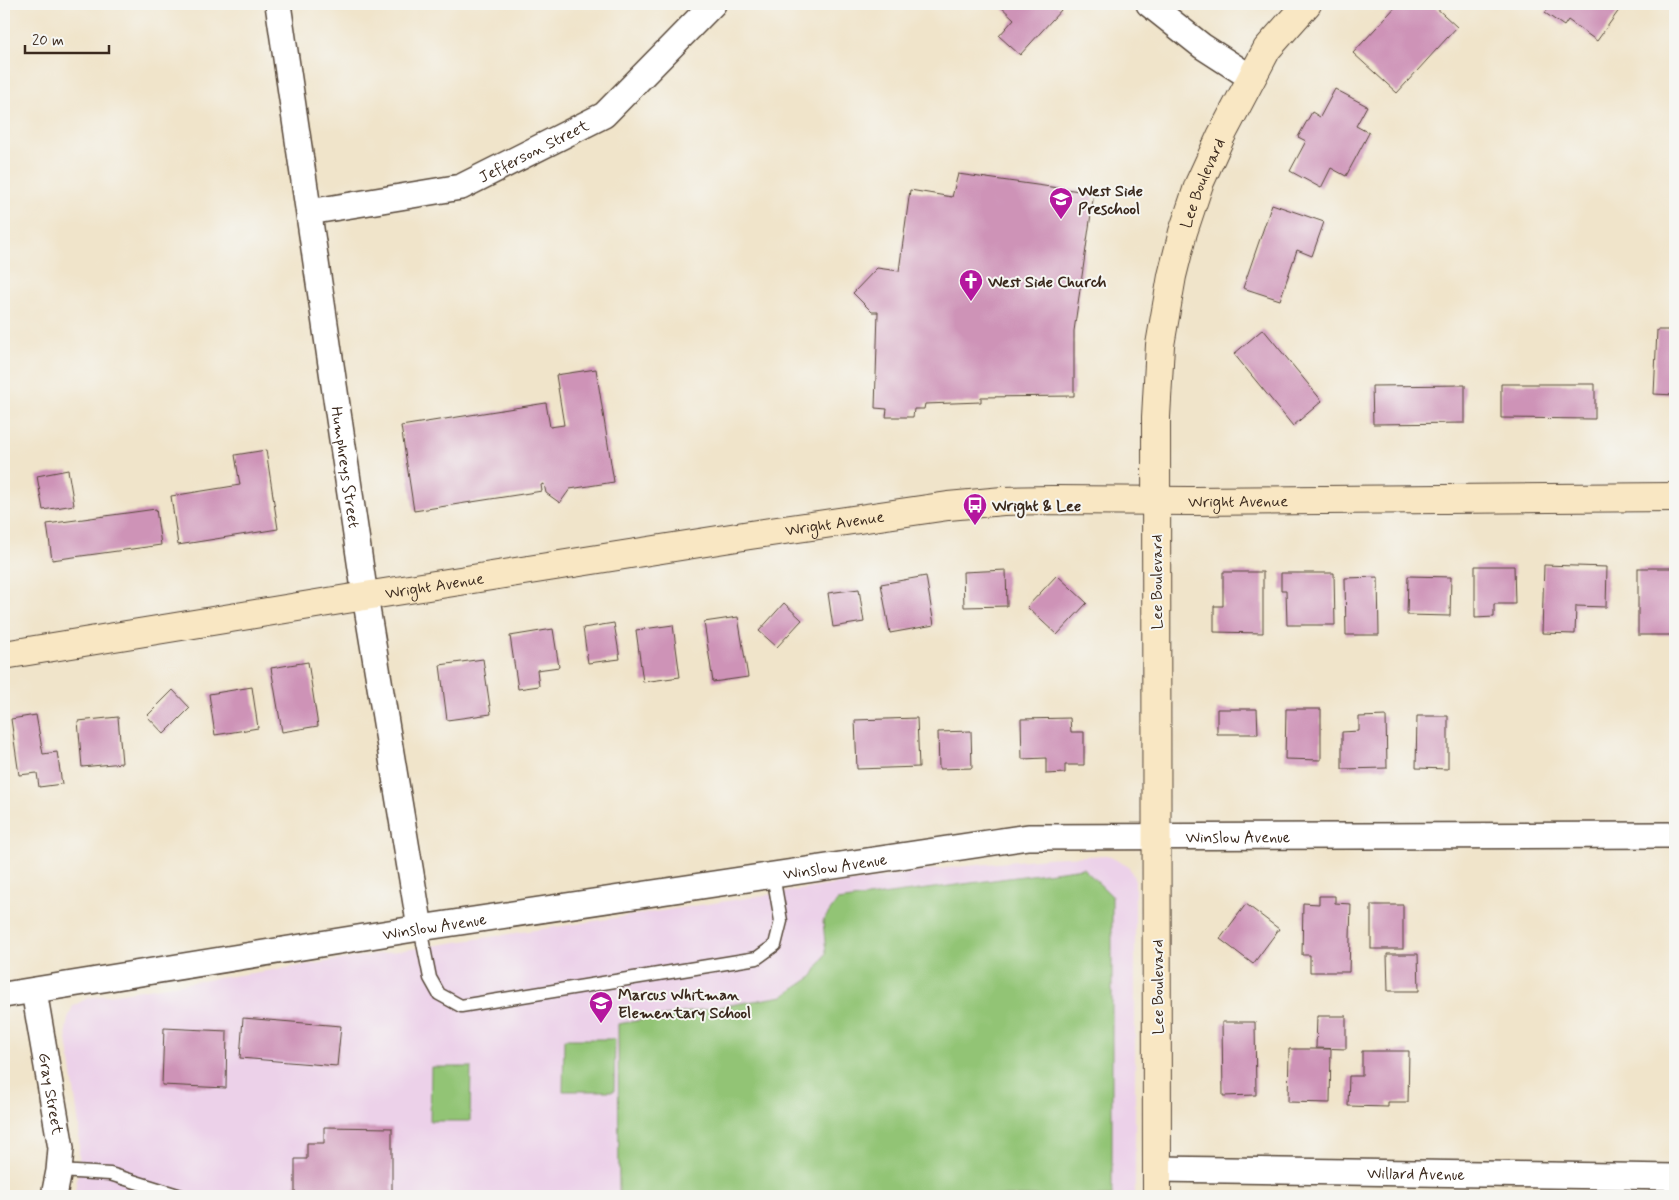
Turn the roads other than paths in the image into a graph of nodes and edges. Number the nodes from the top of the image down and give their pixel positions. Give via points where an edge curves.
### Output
1 (278, 4) edge
2 (713, 4) edge
3 (1149, 4) edge
4 (1307, 4) edge
5 (1250, 77) junction
6 (309, 212) junction
7 (1675, 497) edge
8 (1156, 500) junction
9 (365, 596) junction
10 (4, 656) edge
11 (1675, 835) edge
12 (1157, 836) junction
13 (773, 875) junction
14 (420, 928) junction
15 (34, 991) junction
16 (4, 995) edge
17 (1157, 1168) junction
18 (59, 1172) junction
19 (1675, 1178) edge
20 (54, 1196) edge
21 (181, 1196) edge
22 (1157, 1196) edge

1 - 6 street, Humphreys Street
2 - 6 street, Jefferson Street via 604,115 461,187
3 - 5 street via 1202,46
4 - 5 street, Lee Boulevard via 1267,49
5 - 8 street, Lee Boulevard via 1199,184 1172,276 1160,345
6 - 9 street, Humphreys Street
7 - 8 street, Wright Avenue
8 - 9 street, Wright Avenue via 1003,501 948,506
8 - 12 street, Lee Boulevard
9 - 10 street, Wright Avenue
9 - 14 street, Humphreys Street
11 - 12 street, Winslow Avenue
12 - 13 street, Winslow Avenue via 1028,837
12 - 17 street, Lee Boulevard
13 - 14 street, Winslow Avenue
13 - 14 lane via 781,920 775,945 757,958 461,1006 439,994 430,978
14 - 15 street, Winslow Avenue
15 - 16 street, Winslow Avenue
15 - 18 street, Gray Street via 61,1148
17 - 19 street, Willard Avenue
17 - 22 street, Lee Boulevard
18 - 20 street, Gray Street
18 - 21 lane via 110,1174

